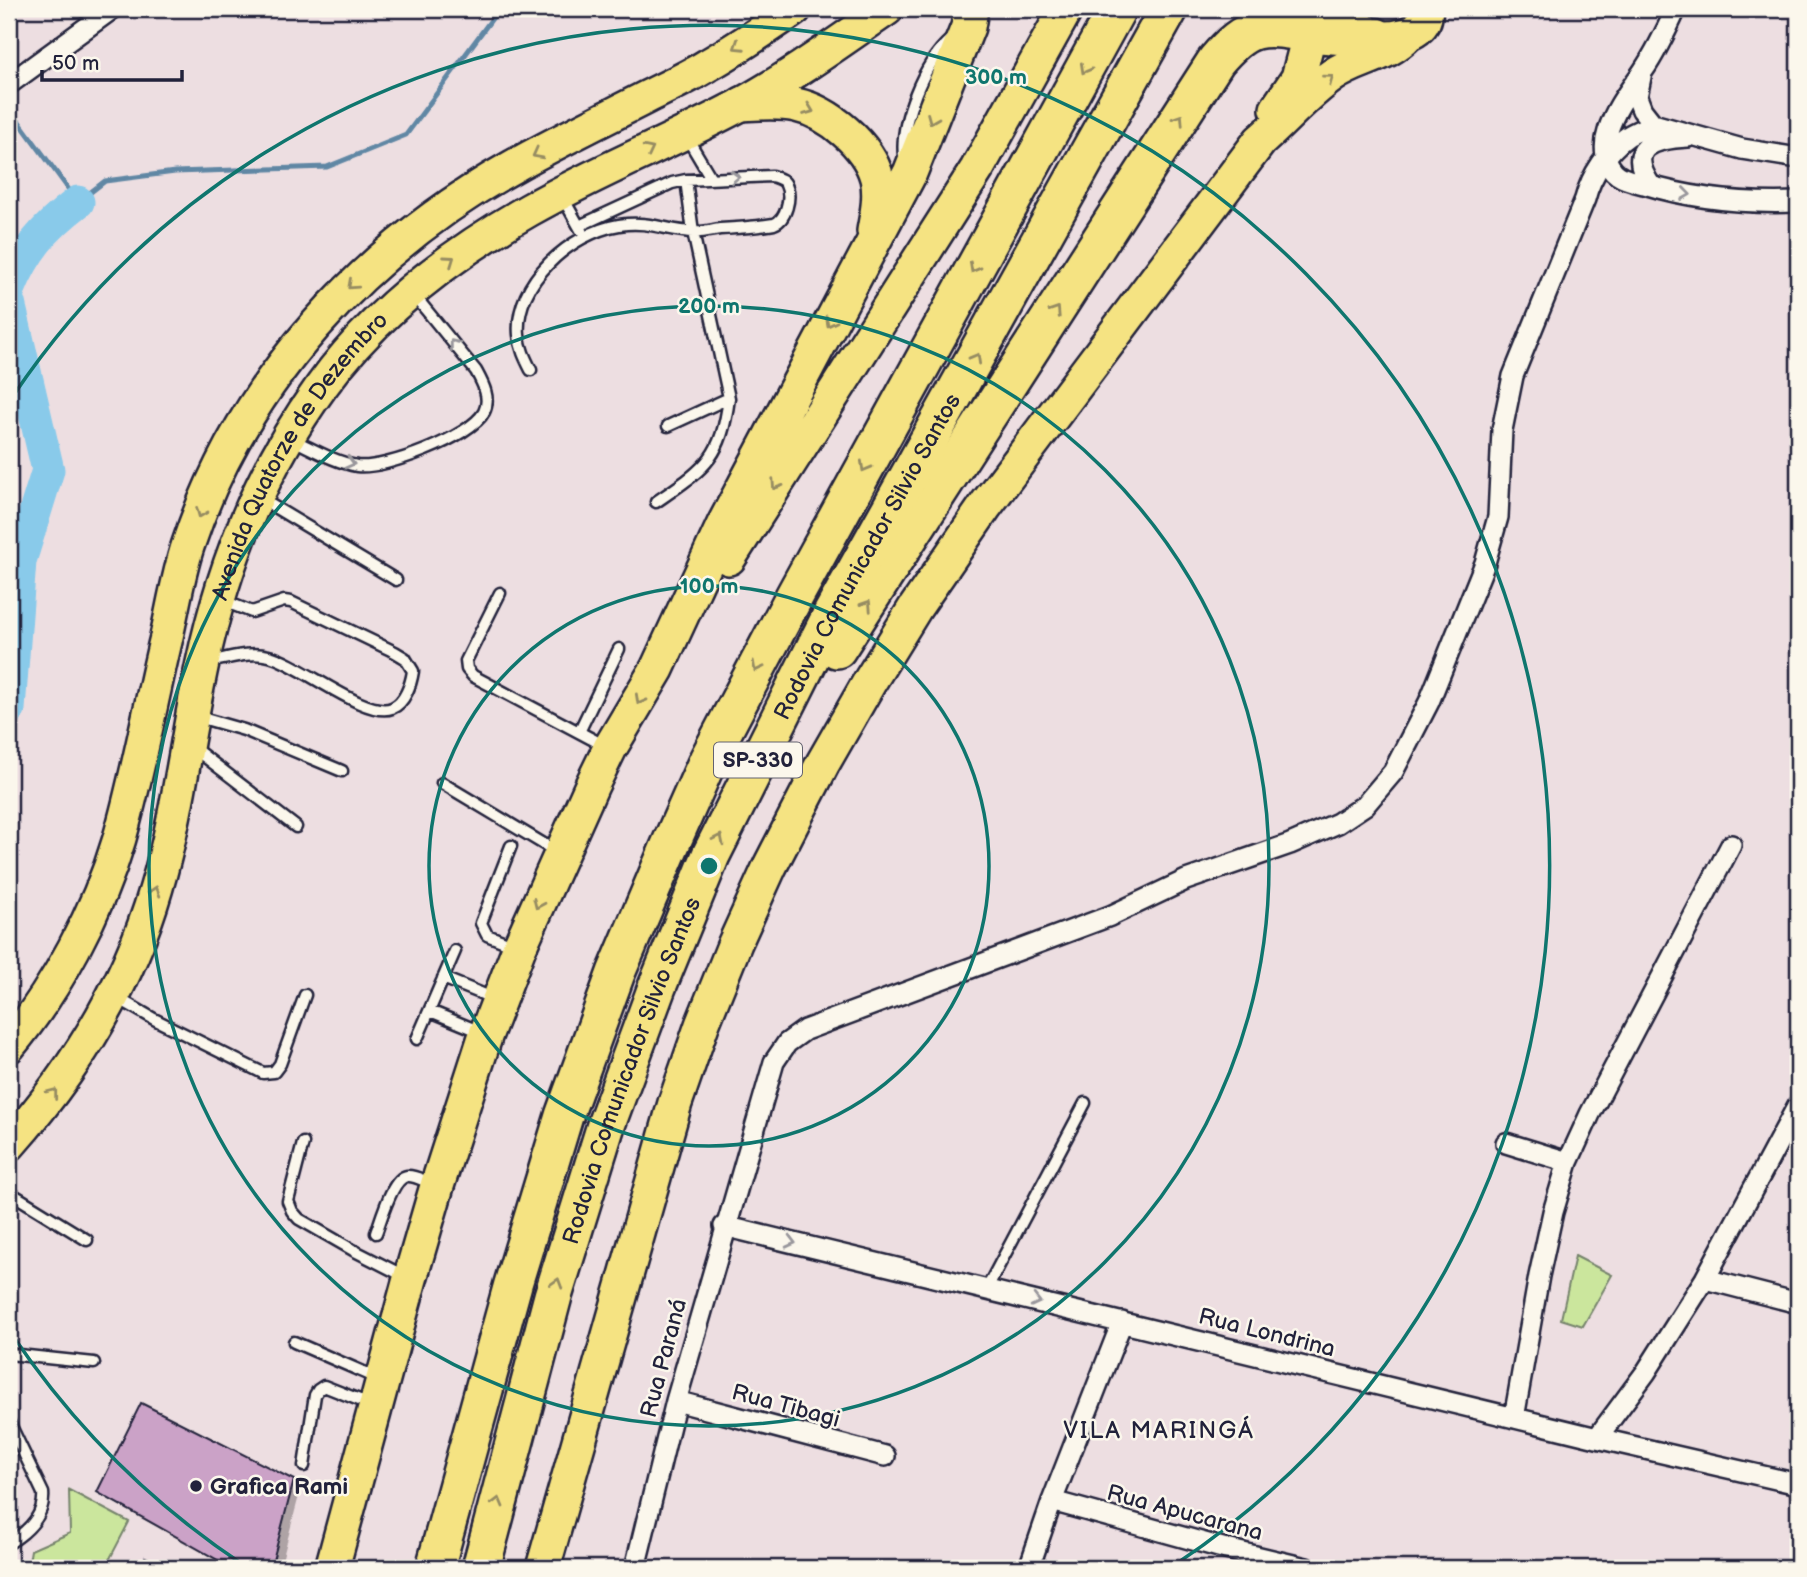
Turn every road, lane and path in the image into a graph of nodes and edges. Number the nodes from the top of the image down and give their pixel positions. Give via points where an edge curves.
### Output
1 (112, 9) edge
2 (795, 9) edge
3 (887, 9) edge
4 (1066, 9) edge
5 (1117, 9) edge
6 (1169, 9) edge
7 (1340, 9) edge
8 (1676, 9) edge
9 (969, 18) edge
10 (1314, 21) edge
11 (1403, 27) edge
12 (1643, 70) junction
13 (9, 85) edge
14 (742, 104) junction
15 (1653, 124) junction
16 (684, 132) junction
17 (1692, 137) junction
18 (1260, 141) junction
19 (1606, 158) junction
20 (1798, 158) edge
21 (1617, 175) junction
22 (711, 178) junction
23 (686, 180) junction
24 (1651, 186) junction
25 (561, 194) junction
26 (1586, 199) junction
27 (1798, 202) edge
28 (579, 226) junction
29 (693, 232) junction
30 (585, 237) junction
31 (870, 252) junction
32 (411, 292) junction
33 (323, 314) junction
34 (531, 370) dead end
35 (729, 398) junction
36 (668, 426) dead end
37 (287, 437) junction
38 (253, 502) junction
39 (656, 502) dead end
40 (187, 547) junction
41 (396, 580) dead end
42 (500, 593) dead end
43 (219, 599) junction
44 (619, 649) dead end
45 (202, 663) junction
46 (657, 669) junction
47 (192, 719) junction
48 (579, 732) junction
49 (769, 740) junction
50 (610, 748) junction
51 (342, 771) dead end
52 (442, 783) dead end
53 (296, 827) dead end
54 (1731, 845) dead end
55 (512, 846) dead end
56 (561, 854) junction
57 (519, 948) junction
58 (455, 951) dead end
59 (443, 978) junction
60 (112, 995) junction
61 (305, 995) dead end
62 (498, 1000) junction
63 (430, 1011) junction
64 (486, 1034) junction
65 (417, 1039) dead end
66 (9, 1046) edge
67 (1085, 1103) dead end
68 (1798, 1105) edge
69 (303, 1143) dead end
70 (1506, 1143) dead end
71 (9, 1145) edge
72 (1568, 1162) junction
73 (437, 1186) junction
74 (9, 1192) edge
75 (724, 1226) junction
76 (376, 1233) dead end
77 (87, 1240) dead end
78 (410, 1279) junction
79 (1705, 1279) junction
80 (986, 1290) junction
81 (1798, 1303) edge
82 (1122, 1322) junction
83 (294, 1342) dead end
84 (9, 1354) edge
85 (94, 1363) dead end
86 (379, 1393) junction
87 (676, 1401) junction
88 (1514, 1418) junction
89 (9, 1422) edge
90 (1597, 1438) junction
91 (885, 1456) dead end
92 (304, 1466) dead end
93 (1798, 1484) edge
94 (1052, 1501) junction
95 (9, 1543) edge
96 (1224, 1559) edge
97 (548, 1564) edge
98 (332, 1568) edge
99 (435, 1568) edge
100 (481, 1568) edge
101 (635, 1568) edge
102 (1029, 1568) edge
103 (1306, 1568) edge

1 - 13 street
2 -> 33 main road, Avenida Quatorze de Dezembro via 706,67 511,168 446,208 401,240
3 - 14 main road, Avenida Quatorze de Dezembro
4 -> 46 highway via 923,257
5 -> 99 highway, Rodovia Comunicador Silvio Santos / SP-330 via 789,607 708,760 669,848 616,973 564,1116
49 -> 6 highway, Rodovia Comunicador Silvio Santos / SP-330 via 832,614
7 - 11 highway via 1359,27
8 - 12 street
9 -> 31 highway via 910,173
10 - 11 highway
10 - 18 highway via 1298,78
49 -> 10 highway via 852,628 1216,61 1244,34
18 -> 11 highway via 1333,75 1399,44
12 - 15 street via 1637,97
12 - 19 street via 1614,117
14 - 16 main road, Avenida Quatorze de Dezembro
14 -> 31 highway via 796,105 819,113 853,139 877,177 879,203
15 - 17 street
15 - 19 street via 1628,136
16 - 22 lane
25 -> 16 main road, Avenida Quatorze de Dezembro
17 - 20 street
17 - 24 street via 1657,141 1644,149 1640,166
18 - 97 highway via 986,505 915,608 823,763 770,866 702,1025 675,1103
19 - 21 street
19 - 26 street, Rua Paraná via 1589,184
21 - 24 street
21 - 26 street
22 - 23 lane
22 -> 29 lane via 779,178 787,187 785,214 774,225
23 - 28 lane via 654,189
23 - 29 lane
24 -> 27 street via 1759,204
25 - 28 lane
32 -> 25 main road, Avenida Quatorze de Dezembro via 477,241
26 - 75 street, Rua Paraná via 1513,376 1502,430 1498,517 1485,563 1429,702 1393,772 1365,805 1338,823 1186,880 1110,916 805,1030 787,1043 774,1062
28 - 30 lane
29 - 30 lane via 640,223 610,227
29 - 35 lane
30 - 34 lane via 546,265 530,288 518,332
31 -> 46 highway via 730,513
32 - 37 main road, Avenida Quatorze de Dezembro via 369,330 322,384
37 -> 32 lane via 356,466 373,466 462,433 474,424 484,412 483,383
33 - 38 main road via 325,333 319,348 274,409 234,483 235,493
33 -> 40 main road, Avenida Quatorze de Dezembro via 249,416 217,474
35 - 36 lane
35 - 39 lane via 712,458
37 - 38 main road, Avenida Quatorze de Dezembro
38 - 41 lane
38 - 43 main road, Avenida Quatorze de Dezembro
40 - 47 main road via 197,558 167,669
40 - 66 main road, Avenida Quatorze de Dezembro via 118,844 77,942
42 - 48 lane via 466,661 467,668 473,676
43 - 45 main road, Avenida Quatorze de Dezembro
43 - 45 lane via 252,612 284,601 302,606 404,658 413,671 412,678 397,705 382,710 355,701 271,656 252,654
44 - 48 lane
45 - 47 main road, Avenida Quatorze de Dezembro
46 -> 50 highway
47 - 51 lane via 244,730
47 - 53 lane via 223,769
60 -> 47 main road, Avenida Quatorze de Dezembro via 156,892
48 - 50 lane
100 -> 49 highway, Rodovia Comunicador Silvio Santos / SP-330 via 553,1296 606,1125 711,855
50 - 56 highway
52 - 56 lane
54 - 72 street
55 - 57 lane via 481,923 487,935
56 -> 57 highway
57 - 62 highway
58 - 59 lane
59 - 62 lane
59 - 63 lane
60 - 61 lane via 263,1073 274,1072 280,1064
71 -> 60 main road, Avenida Quatorze de Dezembro via 68,1073
62 - 64 highway
63 - 64 lane
63 - 65 lane
64 - 73 highway
67 - 80 lane
68 - 79 street
69 - 78 lane via 288,1201 292,1211 353,1251
70 - 72 street
72 - 88 street via 1539,1276
73 - 76 lane via 409,1175 401,1178
73 - 78 highway
74 - 77 lane
75 -> 80 street, Rua Londrina
75 - 87 street, Rua Paraná
78 - 86 highway
79 - 81 street
79 - 90 street
80 -> 82 street, Rua Londrina
82 - 88 street, Rua Londrina
82 - 94 street
83 - 86 lane
84 - 85 lane
86 - 92 lane via 324,1386 318,1390
86 - 98 highway
87 - 91 street, Rua Tibagi
87 - 101 street, Rua Paraná
88 - 90 street, Rua Londrina
89 - 95 lane via 44,1502 38,1517
90 - 93 street, Rua Londrina
94 - 96 street, Rua Apucarana
94 - 102 street
96 - 103 street, Rua Apucarana

